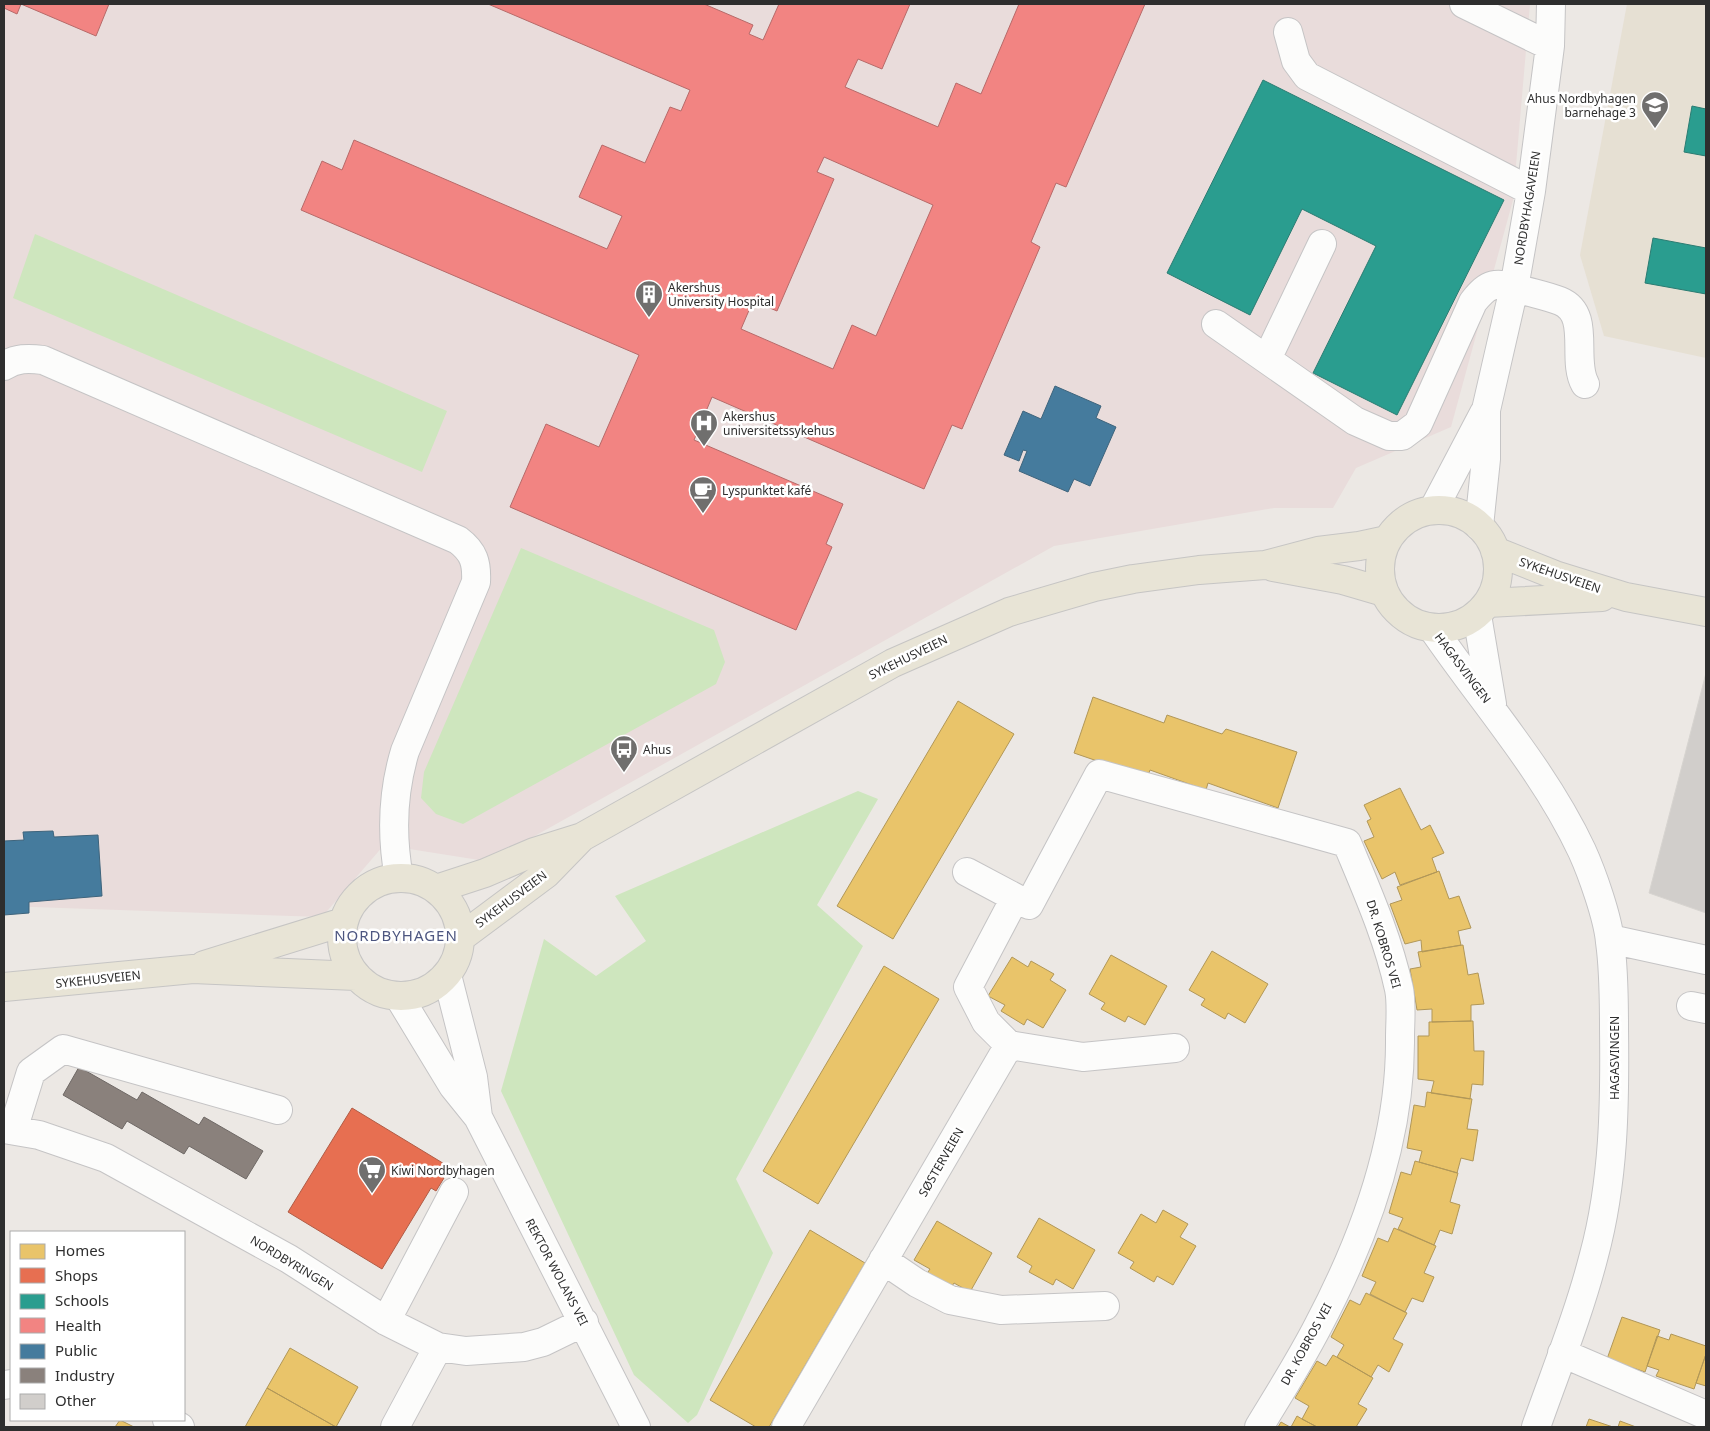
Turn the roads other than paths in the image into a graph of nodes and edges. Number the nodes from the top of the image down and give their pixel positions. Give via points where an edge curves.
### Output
1 (1464, 4) edge
2 (1551, 4) edge
3 (1288, 32) dead end
4 (1550, 46) junction
5 (1530, 191) junction
6 (1322, 244) dead end
7 (1514, 288) junction
8 (1216, 324) dead end
9 (1267, 359) junction
10 (4, 366) edge
11 (1585, 384) dead end
12 (1486, 410) junction
13 (1433, 510) junction
14 (1479, 526) junction
15 (1387, 540) junction
16 (1495, 551) junction
17 (1265, 565) junction
18 (1384, 592) junction
19 (1626, 597) junction
20 (1483, 609) junction
21 (1706, 612) edge
22 (1433, 628) junction
23 (1493, 708) junction
24 (582, 837) junction
25 (967, 872) dead end
26 (399, 878) junction
27 (436, 889) junction
28 (1016, 898) junction
29 (343, 922) junction
30 (460, 938) junction
31 (1610, 939) junction
32 (1706, 960) edge
33 (193, 968) junction
34 (447, 975) junction
35 (356, 976) junction
36 (4, 988) edge
37 (399, 997) junction
38 (1009, 1044) junction
39 (1175, 1048) dead end
40 (278, 1110) dead end
41 (478, 1116) junction
42 (8, 1130) edge
43 (454, 1192) dead end
44 (883, 1260) junction
45 (1105, 1306) dead end
46 (386, 1320) junction
47 (584, 1322) junction
48 (438, 1347) junction
49 (1562, 1353) junction
50 (1706, 1415) edge
51 (169, 1421) edge
52 (180, 1427) edge
53 (395, 1427) edge
54 (636, 1427) edge
55 (786, 1427) edge
56 (1259, 1427) edge
57 (1536, 1427) edge

1 - 4 street
2 - 4 street, NORDBYHAGAVEIEN
3 - 5 street via 1296,61 1307,76
4 - 5 street, NORDBYHAGAVEIEN
5 - 7 street, NORDBYHAGAVEIEN
6 - 9 street
7 - 9 street via 1496,284 1483,289 1473,302 1418,424 1402,436 1389,436 1355,421
7 - 11 street via 1561,301 1573,311 1579,330 1578,364
7 - 12 street, NORDBYHAGAVEIEN
8 - 9 street
10 - 26 street via 14,360 43,360 458,540 468,548 475,559 476,582 398,775 393,816
12 - 13 street, NORDBYHAGAVEIEN
12 - 14 street, NORDBYHAGAVEIEN via 1486,459
13 - 14 main road via 1457,513
13 - 15 main road via 1406,519
14 - 16 main road
15 - 17 main road, SYKEHUSVEIEN via 1318,551
15 - 18 main road via 1379,565
16 - 19 main road, SYKEHUSVEIEN via 1555,575
16 - 20 main road via 1497,578
17 - 18 main road, SYKEHUSVEIEN
17 - 24 main road, SYKEHUSVEIEN via 1133,579 1036,603 994,618 893,663
18 - 22 main road via 1390,604 1409,621
19 - 20 main road, SYKEHUSVEIEN
19 - 21 main road, SYKEHUSVEIEN
20 - 22 main road via 1464,623 1449,628
20 - 23 street, HAGASVINGEN
22 - 23 street, HAGASVINGEN via 1462,671
23 - 31 street, HAGASVINGEN via 1557,804 1582,851
24 - 27 main road, SYKEHUSVEIEN
24 - 30 main road, SYKEHUSVEIEN via 546,874
25 - 28 street
26 - 27 main road via 412,879
26 - 29 main road via 370,886 349,908
27 - 30 main road via 454,911
28 - 38 street via 968,987 986,1022
28 - 56 street, DR. KOBROS VEI via 1029,905 1099,774 1347,843 1379,922 1399,991 1400,1063 1392,1127 1376,1187 1354,1247 1319,1326
29 - 33 main road, SYKEHUSVEIEN
29 - 35 main road via 343,951
30 - 34 main road via 456,958
31 - 32 street
31 - 49 street, HAGASVINGEN via 1615,1074 1613,1143 1594,1254
33 - 35 main road, SYKEHUSVEIEN
33 - 36 main road, SYKEHUSVEIEN
34 - 37 main road via 417,995
34 - 41 street, REKTOR WOLANS VEI via 473,1077
35 - 37 main road via 376,991
37 - 41 street, REKTOR WOLANS VEI via 453,1086
38 - 39 street via 1083,1057
38 - 44 street, SØSTERVEIEN
40 - 42 street via 63,1049 31,1072
41 - 47 street, REKTOR WOLANS VEI
42 - 46 street, NORDBYRINGEN via 39,1135 106,1158 289,1259
43 - 46 street
44 - 45 street via 916,1283 950,1300 1001,1310
44 - 55 street, SØSTERVEIEN
46 - 48 street, NORDBYRINGEN
47 - 48 street, NORDBYRINGEN via 543,1342 524,1347 466,1352
47 - 54 street, REKTOR WOLANS VEI
48 - 53 street
49 - 50 street
49 - 57 street, HAGASVINGEN
51 - 52 street

